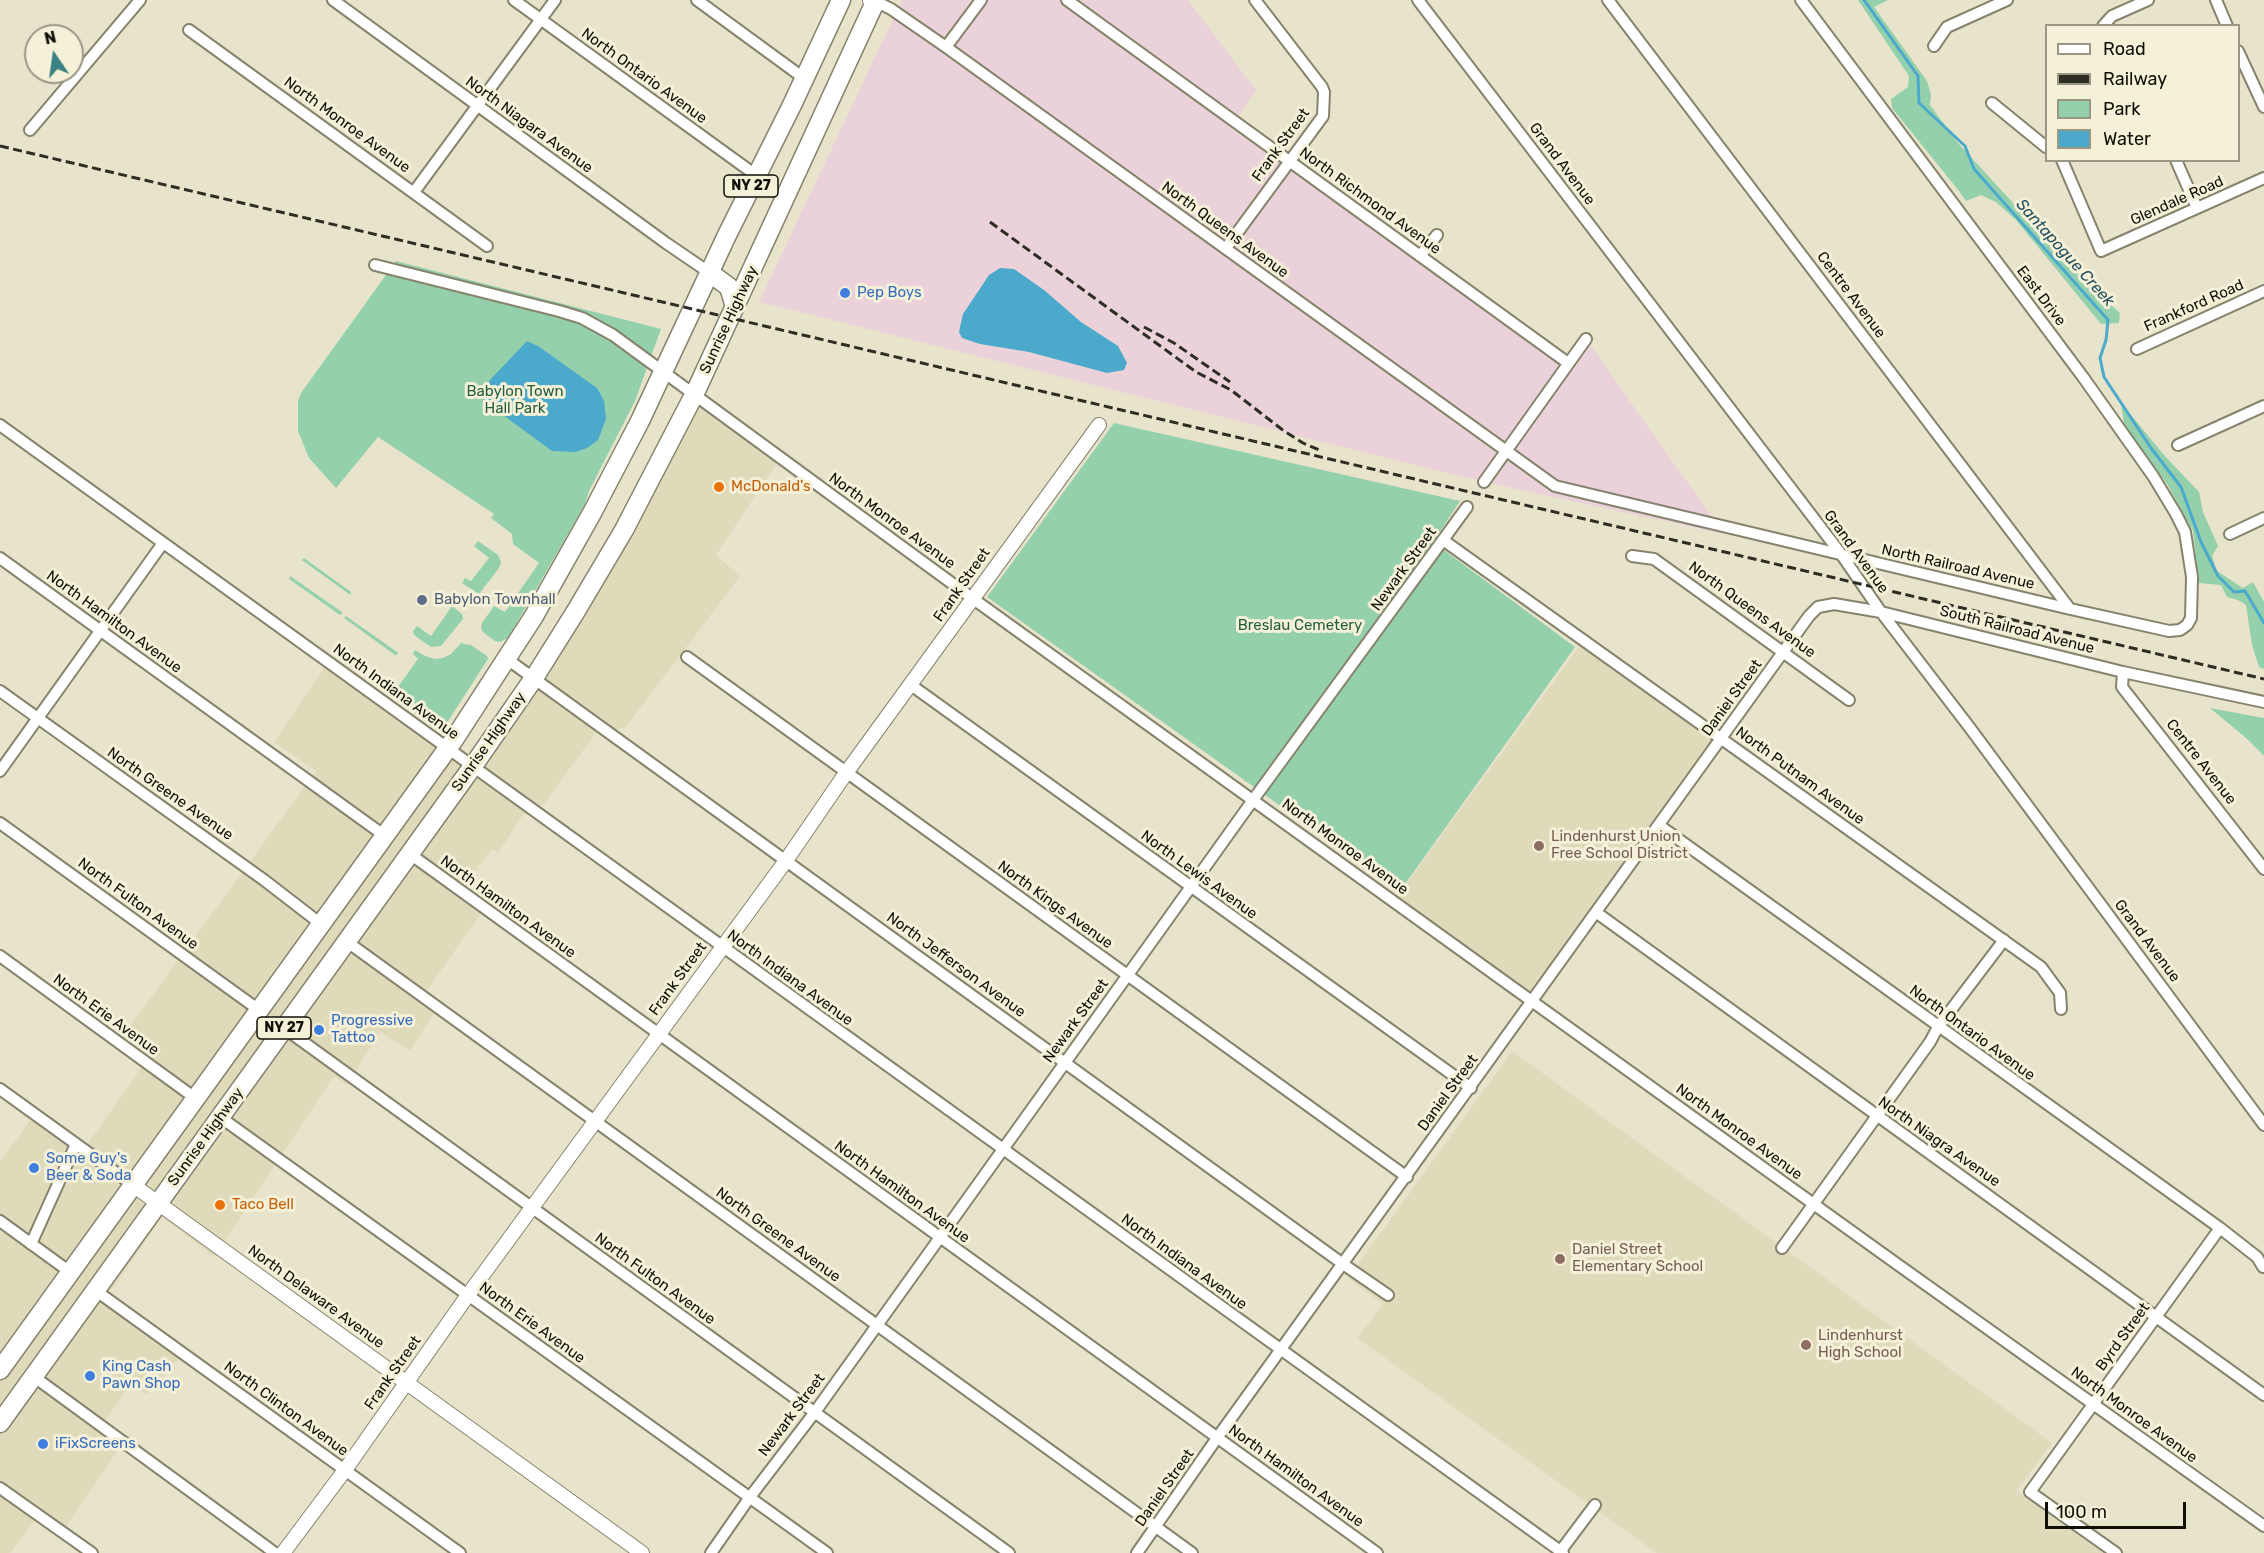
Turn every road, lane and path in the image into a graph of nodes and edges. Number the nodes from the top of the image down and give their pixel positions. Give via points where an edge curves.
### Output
1 (140, 0) edge
2 (333, 0) edge
3 (514, 0) edge
4 (555, 0) edge
5 (697, 0) edge
6 (841, 0) edge
7 (875, 0) edge
8 (981, 0) edge
9 (1066, 0) edge
10 (1255, 0) edge
11 (1419, 0) edge
12 (1608, 0) edge
13 (1801, 0) edge
14 (2007, 0) edge
15 (2148, 0) edge
16 (2216, 0) edge
17 (541, 19) junction
18 (2105, 24) edge
19 (2226, 24) edge
20 (189, 30) dead end
21 (1934, 46) dead end
22 (946, 47) junction
23 (2240, 55) edge
24 (805, 79) junction
25 (1992, 103) dead end
26 (478, 106) junction
27 (2264, 107) edge
28 (30, 130) dead end
29 (2045, 146) edge
30 (1290, 161) junction
31 (2063, 162) edge
32 (2177, 162) edge
33 (757, 176) junction
34 (2264, 178) edge
35 (414, 192) junction
36 (2198, 208) junction
37 (1437, 235) dead end
38 (487, 246) dead end
39 (1226, 248) junction
40 (1420, 256) junction
41 (375, 265) dead end
42 (710, 273) junction
43 (2264, 291) edge
44 (735, 307) junction
45 (1586, 339) dead end
46 (2137, 349) dead end
47 (1568, 363) junction
48 (663, 373) junction
49 (694, 395) junction
50 (2264, 406) edge
51 (0, 425) edge
52 (1099, 425) dead end
53 (2178, 445) dead end
54 (1506, 450) junction
55 (1484, 482) dead end
56 (1555, 486) joint
57 (1467, 507) dead end
58 (2264, 518) edge
59 (2230, 534) dead end
60 (1443, 540) junction
61 (163, 543) junction
62 (1841, 554) junction
63 (1632, 556) dead end
64 (0, 558) edge
65 (972, 598) junction
66 (2070, 609) junction
67 (1881, 612) junction
68 (2180, 630) joint
69 (101, 631) junction
70 (1785, 651) junction
71 (687, 657) dead end
72 (507, 658) junction
73 (2123, 672) junction
74 (534, 678) junction
75 (911, 685) junction
76 (0, 691) edge
77 (1850, 700) dead end
78 (2264, 702) edge
79 (38, 718) junction
80 (1721, 739) junction
81 (448, 748) junction
82 (473, 766) junction
83 (0, 771) edge
84 (846, 772) junction
85 (1253, 800) junction
86 (0, 823) edge
87 (1659, 826) junction
88 (384, 836) junction
89 (410, 854) junction
90 (785, 862) junction
91 (2264, 869) edge
92 (1191, 888) junction
93 (1597, 913) junction
94 (321, 924) junction
95 (2004, 940) junction
96 (346, 941) junction
97 (722, 947) junction
98 (0, 956) edge
99 (1128, 975) junction
100 (1533, 1000) junction
101 (2061, 1009) dead end
102 (259, 1010) junction
103 (1938, 1027) junction
104 (284, 1028) junction
105 (658, 1035) junction
106 (1065, 1062) junction
107 (1471, 1088) junction
108 (0, 1089) edge
109 (195, 1098) junction
110 (1876, 1116) junction
111 (220, 1117) junction
112 (595, 1122) junction
113 (2264, 1125) edge
114 (76, 1144) junction
115 (1002, 1150) junction
116 (1407, 1177) junction
117 (133, 1185) junction
118 (159, 1203) junction
119 (1814, 1204) junction
120 (532, 1209) junction
121 (0, 1221) edge
122 (2220, 1228) junction
123 (939, 1237) junction
124 (31, 1244) junction
125 (1782, 1248) dead end
126 (1342, 1264) junction
127 (2263, 1267) edge
128 (70, 1272) junction
129 (95, 1290) junction
130 (468, 1295) junction
131 (1388, 1295) dead end
132 (2156, 1317) junction
133 (877, 1325) junction
134 (1282, 1350) junction
135 (2, 1362) edge
136 (33, 1376) junction
137 (406, 1384) junction
138 (2264, 1395) edge
139 (2094, 1404) junction
140 (815, 1412) junction
141 (0, 1423) edge
142 (1217, 1438) junction
143 (345, 1470) junction
144 (0, 1488) edge
145 (750, 1497) junction
146 (1595, 1506) dead end
147 (2264, 1526) edge
148 (1156, 1527) junction
149 (1561, 1552) edge
150 (92, 1553) edge
151 (275, 1553) edge
152 (283, 1553) edge
153 (460, 1553) edge
154 (642, 1553) edge
155 (711, 1553) edge
156 (827, 1553) edge
157 (1009, 1553) edge
158 (1137, 1553) edge
159 (1192, 1553) edge
160 (1377, 1553) edge
161 (2116, 1553) edge

1 - 28 street
2 - 26 street, North Niagara Avenue
3 - 17 street, North Ontario Avenue
4 - 17 street
5 - 24 street
6 - 24 highway, Sunrise Highway / NY 27
7 - 22 street, North Queens Avenue
7 - 44 highway, Sunrise Highway / NY 27
8 - 22 street
9 - 30 street, North Richmond Avenue
10 - 30 street, Frank Street via 1324,92 1323,116
11 - 62 street, Grand Avenue
12 - 66 street, Centre Avenue
13 - 68 street, East Drive via 2083,377 2176,514 2186,532 2192,577 2191,618
14 - 21 street via 1947,27
15 - 18 street via 2112,16
16 - 19 street
17 - 26 street
17 - 33 street, North Ontario Avenue
20 - 35 street, North Monroe Avenue
22 - 39 street, North Queens Avenue
23 - 27 street
24 - 33 highway, Sunrise Highway / NY 27
25 - 29 street
26 - 35 street
26 - 42 street, North Niagara Avenue
30 - 39 street, Frank Street
30 - 40 street, North Richmond Avenue
31 - 36 street, Glendale Road via 2102,251
32 - 36 street
33 - 42 highway, Sunrise Highway / NY 27
34 - 36 street, Glendale Road
35 - 38 street, North Monroe Avenue
37 - 40 street
39 - 54 street, North Queens Avenue
40 - 47 street, North Richmond Avenue
41 - 48 street, North Monroe Avenue via 572,314 603,329
42 - 44 highway via 729,287
42 - 48 highway, Sunrise Highway / NY 27
43 - 46 street, Frankford Road
44 - 49 highway, Sunrise Highway / NY 27
45 - 47 street
47 - 54 street
48 - 49 street, North Monroe Avenue
48 - 72 highway, Sunrise Highway / NY 27 via 581,534
49 - 65 street, North Monroe Avenue
49 - 74 highway, Sunrise Highway / NY 27 via 624,530
50 - 53 street
51 - 61 street, North Indiana Avenue
52 - 65 street, Frank Street
54 - 55 street
54 - 56 street, North Queens Avenue
56 - 62 street, North Railroad Avenue
57 - 60 street, Newark Street
58 - 59 street
60 - 80 street, North Putnam Avenue
60 - 85 street, Newark Street
61 - 69 street
61 - 81 street, North Indiana Avenue
62 - 66 street, North Railroad Avenue
62 - 67 street, Grand Avenue
63 - 70 street, North Queens Avenue via 1654,559
64 - 69 street, North Hamilton Avenue
65 - 75 street, Frank Street
65 - 85 street, North Monroe Avenue
66 - 68 street, North Railroad Avenue via 2169,631
67 - 70 street, South Railroad Avenue via 1840,604 1823,605 1809,616
67 - 73 street, South Railroad Avenue
67 - 113 street, Grand Avenue
69 - 79 street
69 - 88 street, North Hamilton Avenue
70 - 77 street, North Queens Avenue
70 - 80 street, Daniel Street
71 - 84 street, North Kings Avenue
72 - 74 street, North Jefferson Avenue
72 - 81 highway, Sunrise Highway / NY 27
73 - 78 street, South Railroad Avenue
73 - 91 street, Centre Avenue via 2122,687
74 - 82 highway, Sunrise Highway / NY 27
74 - 90 street, North Jefferson Avenue
75 - 84 street, Frank Street
75 - 92 street, North Lewis Avenue
76 - 79 street, North Greene Avenue
79 - 83 street
79 - 94 street, North Greene Avenue
80 - 87 street, Daniel Street
80 - 95 street, North Putnam Avenue
81 - 82 street, North Indiana Avenue
81 - 88 highway, Sunrise Highway / NY 27
82 - 89 highway, Sunrise Highway / NY 27
82 - 97 street, North Indiana Avenue
84 - 90 street, Frank Street
84 - 99 street, North Kings Avenue
85 - 92 street, Newark Street
85 - 100 street, North Monroe Avenue
86 - 102 street, North Fulton Avenue
87 - 93 street, Daniel Street
87 - 103 street, North Ontario Avenue
88 - 94 highway, Sunrise Highway / NY 27
89 - 96 highway, Sunrise Highway / NY 27
89 - 105 street, North Hamilton Avenue
90 - 97 street, Frank Street
90 - 106 street, North Jefferson Avenue
92 - 99 street, Newark Street
92 - 107 street, North Lewis Avenue
93 - 100 street, Daniel Street
93 - 110 street, North Niagra Avenue
94 - 102 highway, Sunrise Highway / NY 27
95 - 101 street, North Putnam Avenue via 2041,967 2060,993
95 - 103 street
96 - 104 highway, Sunrise Highway / NY 27
96 - 112 street, North Greene Avenue
97 - 105 street, Frank Street
97 - 115 street, North Indiana Avenue
98 - 109 street, North Erie Avenue
99 - 106 street, Newark Street
99 - 116 street, North Kings Avenue
100 - 107 street, Daniel Street
100 - 119 street, North Monroe Avenue
102 - 109 highway, Sunrise Highway / NY 27
103 - 110 street
103 - 122 street, North Ontario Avenue
104 - 111 highway, Sunrise Highway / NY 27
104 - 120 street, North Fulton Avenue
105 - 112 street, Frank Street
105 - 123 street, North Hamilton Avenue
106 - 115 street, Newark Street
106 - 126 street, North Jefferson Avenue
107 - 116 street, Daniel Street
108 - 114 street, North Delaware Avenue
109 - 117 highway, Sunrise Highway / NY 27
110 - 119 street
110 - 132 street, North Niagra Avenue
111 - 118 highway, Sunrise Highway / NY 27
111 - 130 street, North Erie Avenue
112 - 120 street, Frank Street
112 - 133 street, North Greene Avenue
114 - 117 street, North Delaware Avenue
114 - 124 street
115 - 123 street, Newark Street
115 - 134 street, North Indiana Avenue
116 - 126 street, Daniel Street
117 - 118 street, North Delaware Avenue
117 - 128 highway, Sunrise Highway / NY 27
118 - 129 highway, Sunrise Highway / NY 27
118 - 137 street, North Delaware Avenue
119 - 125 street
119 - 139 street, North Monroe Avenue
120 - 130 street, Frank Street
120 - 140 street, North Fulton Avenue
121 - 124 street
122 - 127 street, North Ontario Avenue via 2257,1257
122 - 132 street, Byrd Street
123 - 133 street, Newark Street
123 - 142 street, North Hamilton Avenue
124 - 128 street
126 - 131 street, North Jefferson Avenue
126 - 134 street, Daniel Street
128 - 135 highway, Sunrise Highway / NY 27
129 - 136 highway, Sunrise Highway / NY 27
129 - 143 street, North Clinton Avenue
130 - 137 street, Frank Street
130 - 145 street, North Erie Avenue
132 - 138 street, North Niagra Avenue
132 - 139 street, Byrd Street
133 - 140 street, Newark Street
133 - 148 street, North Greene Avenue
134 - 142 street, Daniel Street
134 - 149 street, North Indiana Avenue
136 - 141 highway, Sunrise Highway / NY 27
136 - 151 street
137 - 143 street, Frank Street
137 - 154 street, North Delaware Avenue
139 - 147 street, North Monroe Avenue
139 - 161 street, Byrd Street via 2030,1492
140 - 145 street, Newark Street
140 - 157 street, North Fulton Avenue
142 - 148 street, Daniel Street
142 - 160 street, North Hamilton Avenue
143 - 152 street, Frank Street
143 - 153 street, North Clinton Avenue
144 - 150 street
145 - 155 street, Newark Street
145 - 156 street, North Erie Avenue
146 - 149 street
148 - 158 street, Daniel Street
148 - 159 street, North Greene Avenue

